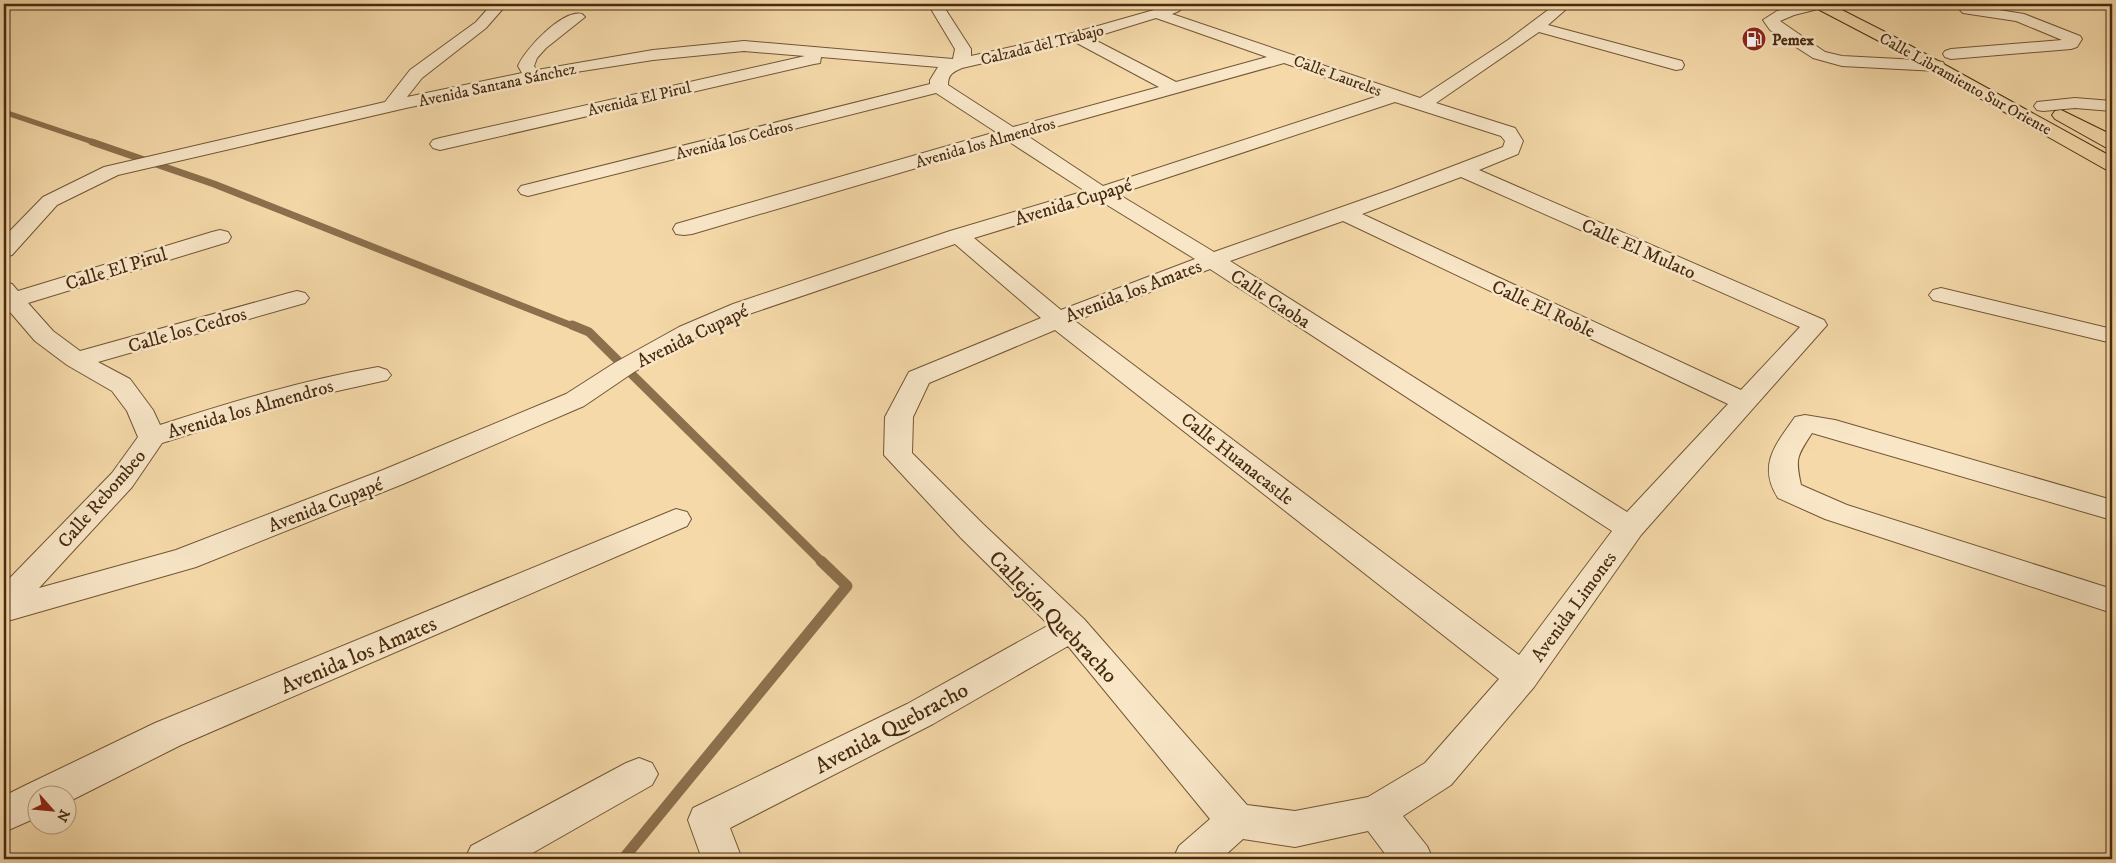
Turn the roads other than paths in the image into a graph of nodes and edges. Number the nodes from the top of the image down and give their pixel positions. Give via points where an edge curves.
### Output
1 (500, 4) edge
2 (935, 4) edge
3 (1185, 4) edge
4 (1565, 4) edge
5 (1820, 4) edge
6 (1968, 10) dead end
7 (1158, 14) junction
8 (577, 17) dead end
9 (1537, 27) junction
10 (1077, 37) junction
11 (1934, 45) dead end
12 (838, 53) junction
13 (1951, 54) junction
14 (1287, 57) junction
15 (957, 64) junction
16 (1676, 65) dead end
17 (1937, 66) junction
18 (1976, 68) dead end
19 (532, 76) junction
20 (939, 87) junction
21 (1176, 89) junction
22 (1395, 96) junction
23 (2026, 96) dead end
24 (1423, 104) junction
25 (2043, 106) junction
26 (2112, 106) edge
27 (392, 107) junction
28 (1010, 134) junction
29 (1514, 141) joint
30 (2112, 143) edge
31 (440, 144) dead end
32 (2112, 165) edge
33 (1462, 170) junction
34 (528, 190) dead end
35 (1101, 193) junction
36 (1344, 213) junction
37 (684, 229) dead end
38 (958, 236) junction
39 (220, 237) dead end
40 (4, 250) edge
41 (1212, 260) junction
42 (8, 294) edge
43 (1941, 295) dead end
44 (297, 298) dead end
45 (1058, 320) junction
46 (1815, 325) joint
47 (2112, 336) edge
48 (76, 360) junction
49 (378, 375) dead end
50 (918, 378) joint
51 (1744, 402) junction
52 (152, 437) junction
53 (2112, 510) edge
54 (676, 519) dead end
55 (1630, 528) junction
56 (2112, 601) edge
57 (4, 604) edge
58 (4, 610) edge
59 (1072, 628) junction
60 (1522, 676) junction
61 (639, 774) dead end
62 (64, 786) edge
63 (28, 803) edge
64 (1376, 812) junction
65 (4, 815) edge
66 (1236, 821) junction
67 (486, 859) edge
68 (722, 859) edge
69 (1193, 859) edge
70 (1413, 859) edge

1 - 27 street via 481,25 416,74
2 - 15 street via 963,49 963,56
3 - 7 street, Calzada del Trabajo
4 - 9 street
5 - 17 main road, Calle Libramiento Sur Oriente
5 - 17 street via 1772,20 1776,27 1819,55 1842,61
6 - 13 street via 2019,17 2074,39 2071,44
7 - 10 street, Calzada del Trabajo
7 - 14 street, Calle Laureles
8 - 19 street via 539,46 528,59 526,66
9 - 16 street
9 - 24 street
10 - 15 street, Calzada del Trabajo
10 - 21 street
11 - 13 main road, Calle Libramiento Sur Oriente
12 - 15 street, Avenida Santana Sánchez
12 - 19 street, Avenida Santana Sánchez via 722,46
12 - 31 street, Avenida El Pirul
13 - 18 main road, Calle Libramiento Sur Oriente
14 - 21 street, Avenida los Almendros
14 - 22 street, Calle Laureles
15 - 20 street via 945,69
17 - 32 main road, Calle Libramiento Sur Oriente
19 - 27 street, Avenida Santana Sánchez
20 - 28 street, Calle Caoba
20 - 34 street, Avenida los Cedros
21 - 28 street, Avenida los Almendros
22 - 24 street, Calle Laureles
22 - 35 street, Avenida Cupapé
23 - 25 main road, Calle Libramiento Sur Oriente
24 - 29 street, Calle Laureles via 1508,132
25 - 26 street via 2075,103
25 - 30 main road, Calle Libramiento Sur Oriente
27 - 40 street, Avenida Santana Sánchez via 111,171 50,201
28 - 35 street, Calle Caoba
28 - 37 street, Avenida los Almendros
29 - 33 street, Avenida los Amates via 1510,150
33 - 36 street, Avenida los Amates
33 - 46 street, Calle El Mulato
35 - 38 street, Avenida Cupapé
35 - 41 street, Calle Caoba
36 - 41 street, Avenida los Amates
36 - 51 street, Calle El Roble
38 - 45 street, Calle Huanacastle
38 - 58 street, Avenida Cupapé via 741,309 688,332 575,400 393,477 185,559
39 - 42 street, Calle El Pirul
41 - 45 street, Avenida los Amates
41 - 55 street, Calle Caoba
42 - 48 street, Calle Rebombeo via 44,336
43 - 47 street
44 - 48 street, Calle los Cedros
45 - 50 street, Avenida los Amates
45 - 60 street, Calle Huanacastle
46 - 51 street, Avenida Limones
48 - 52 street, Calle Rebombeo via 121,385 140,410
49 - 52 street, Avenida los Almendros via 283,395
50 - 59 street, Callejón Quebracho via 899,418 898,454
51 - 55 street, Avenida Limones
52 - 57 street, Calle Rebombeo via 122,480
53 - 56 street via 1825,426 1805,423 1786,449 1782,464 1788,491 1836,512
54 - 62 street, Avenida los Amates via 168,734
55 - 60 street, Avenida Limones
59 - 66 street, Callejón Quebracho
59 - 68 street, Avenida Quebracho via 920,714 707,820
60 - 64 street, Avenida Limones via 1438,774
61 - 67 street
63 - 65 street
64 - 66 street, Avenida Limones via 1295,829
64 - 70 street
66 - 69 street

